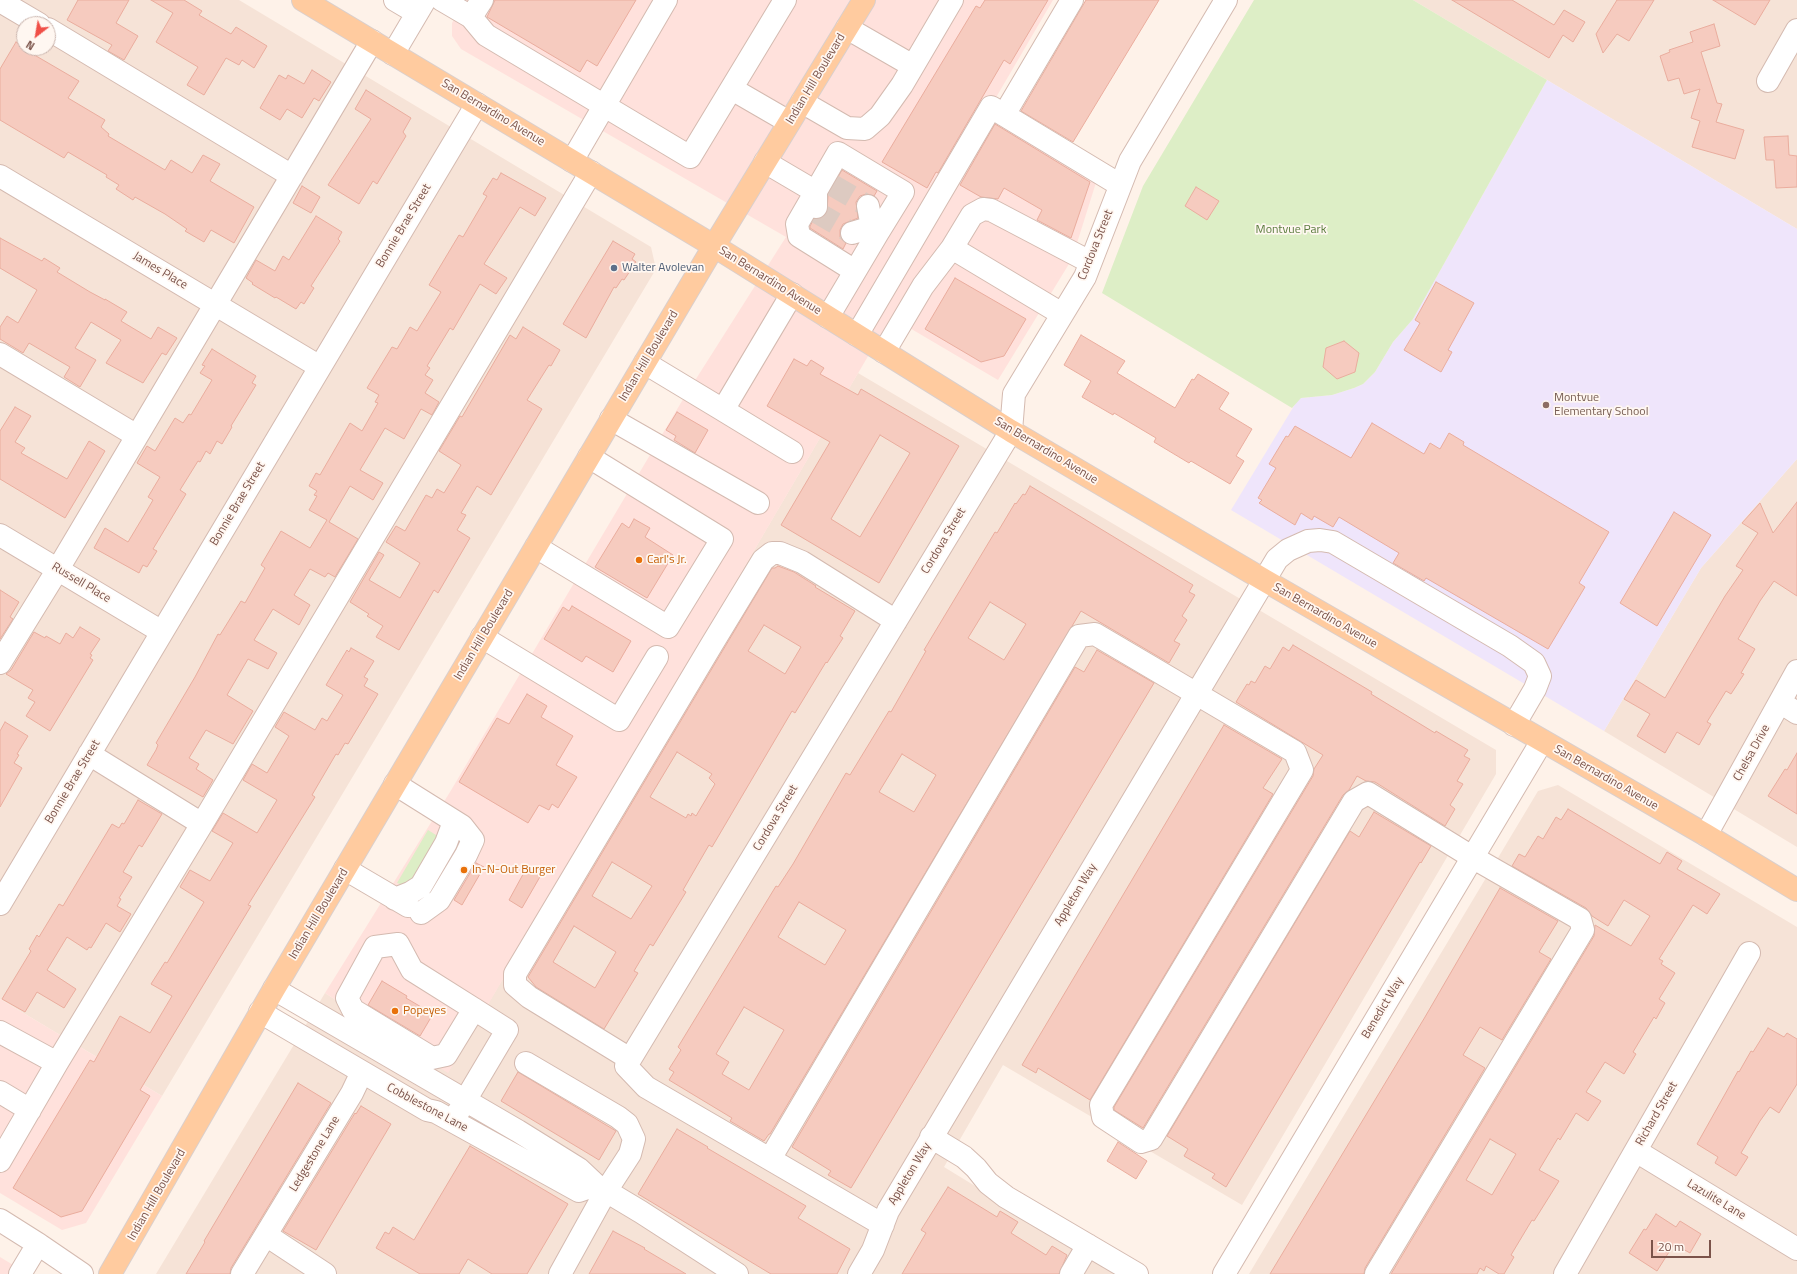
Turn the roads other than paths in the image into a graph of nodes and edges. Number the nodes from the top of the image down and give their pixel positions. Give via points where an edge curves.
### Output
1 (303, 0) edge
2 (395, 0) edge
3 (442, 0) edge
4 (666, 0) edge
5 (785, 0) edge
6 (952, 0) edge
7 (1072, 0) edge
8 (1226, 0) edge
9 (0, 1) edge
10 (861, 1) edge
11 (421, 7) edge
12 (476, 9) edge
13 (25, 16) edge
14 (847, 28) junction
15 (1797, 30) edge
16 (56, 35) edge
17 (372, 41) junction
18 (393, 54) junction
19 (913, 66) junction
20 (1768, 81) dead end
21 (732, 89) junction
22 (802, 102) junction
23 (477, 104) junction
24 (604, 105) junction
25 (1004, 115) junction
26 (789, 122) junction
27 (572, 161) junction
28 (765, 162) junction
29 (592, 172) junction
30 (0, 176) edge
31 (292, 176) junction
32 (1120, 185) junction
33 (821, 196) junction
34 (868, 206) tunnel mouth
35 (876, 229) junction
36 (852, 233) tunnel mouth
37 (714, 246) junction
38 (952, 248) junction
39 (1090, 262) junction
40 (855, 271) junction
41 (792, 294) junction
42 (215, 304) junction
43 (1062, 314) junction
44 (828, 317) junction
45 (857, 335) junction
46 (884, 352) junction
47 (0, 354) edge
48 (645, 363) junction
49 (320, 366) junction
50 (723, 410) junction
51 (612, 419) junction
52 (1011, 431) junction
53 (137, 436) junction
54 (792, 452) dead end
55 (589, 458) junction
56 (758, 503) dead end
57 (0, 535) edge
58 (536, 547) junction
59 (58, 570) junction
60 (1264, 580) junction
61 (896, 621) junction
62 (162, 632) junction
63 (482, 637) junction
64 (657, 657) dead end
65 (0, 663) edge
66 (1797, 671) edge
67 (1196, 694) junction
68 (1788, 708) edge
69 (1514, 725) junction
70 (1542, 741) junction
71 (90, 754) junction
72 (395, 784) junction
73 (446, 816) junction
74 (202, 824) junction
75 (1706, 834) junction
76 (1472, 857) junction
77 (345, 869) junction
78 (1797, 890) edge
79 (395, 899) junction
80 (0, 904) edge
81 (1749, 954) dead end
82 (274, 989) junction
83 (474, 1009) junction
84 (260, 1012) junction
85 (0, 1032) edge
86 (628, 1062) junction
87 (57, 1063) junction
88 (526, 1063) dead end
89 (362, 1072) junction
90 (0, 1092) edge
91 (465, 1100) junction
92 (30, 1110) junction
93 (453, 1121) junction
94 (931, 1137) junction
95 (1636, 1151) junction
96 (0, 1159) edge
97 (770, 1159) junction
98 (601, 1188) junction
99 (885, 1218) junction
100 (0, 1220) edge
101 (266, 1235) junction
102 (38, 1244) junction
103 (1088, 1245) junction
104 (1797, 1249) edge
105 (863, 1273) edge
106 (20, 1274) edge
107 (82, 1274) edge
108 (110, 1274) edge
109 (242, 1274) edge
110 (325, 1274) edge
111 (560, 1274) edge
112 (737, 1274) edge
113 (1071, 1274) edge
114 (1137, 1274) edge
115 (1224, 1274) edge
116 (1376, 1274) edge
117 (1565, 1274) edge

1 - 17 main road, San Bernardino Avenue
2 - 11 street
3 - 12 street
4 - 24 street
5 - 21 street
6 - 19 street
7 - 25 street
8 - 32 street, Cordova Street via 1130,161
9 - 13 street
10 - 14 main road, Indian Hill Boulevard
11 - 18 street
12 - 24 street via 486,35
14 - 19 street
14 - 22 main road, Indian Hill Boulevard
15 - 20 street
16 - 31 street
17 - 18 main road, San Bernardino Avenue
17 - 31 street
18 - 23 main road, San Bernardino Avenue
19 - 22 street via 880,116 865,129 847,128
21 - 24 street via 690,157
21 - 26 street
22 - 26 main road, Indian Hill Boulevard
23 - 27 main road, San Bernardino Avenue
23 - 49 street, Bonnie Brae Street
24 - 27 street
25 - 32 street
25 - 45 street via 991,107
26 - 28 main road, Indian Hill Boulevard
27 - 29 main road, San Bernardino Avenue
28 - 33 street
28 - 37 main road, Indian Hill Boulevard
29 - 37 main road, San Bernardino Avenue
29 - 74 street
30 - 42 street, James Place
31 - 42 street
32 - 39 street, Cordova Street
33 - 35 street via 838,153 903,192
33 - 40 street via 797,224 799,236
34 - 35 street
35 - 36 street
35 - 40 street
37 - 41 main road, San Bernardino Avenue
37 - 48 main road, Indian Hill Boulevard
38 - 39 street via 972,215 983,209 991,210
38 - 43 street
38 - 46 street via 923,286
39 - 43 street, Cordova Street via 1085,277
40 - 44 street
41 - 44 main road, San Bernardino Avenue
41 - 50 street
42 - 49 street, James Place
42 - 53 street
43 - 52 street, Cordova Street via 1014,394
44 - 45 main road, San Bernardino Avenue
45 - 46 main road, San Bernardino Avenue
46 - 52 main road, San Bernardino Avenue
47 - 53 street
48 - 50 street
48 - 51 main road, Indian Hill Boulevard
49 - 62 street, Bonnie Brae Street
50 - 54 street
51 - 55 main road, Indian Hill Boulevard
51 - 56 street
52 - 60 main road, San Bernardino Avenue
52 - 61 street, Cordova Street
53 - 59 street
55 - 58 main road, Indian Hill Boulevard
55 - 58 street via 722,539 668,626
57 - 59 street, Russell Place
58 - 63 main road, Indian Hill Boulevard
59 - 62 street, Russell Place
59 - 65 street
60 - 67 street, Appleton Way
60 - 69 main road, San Bernardino Avenue
60 - 69 street, Appleton Way via 1277,559 1288,550 1308,541 1333,542 1510,646 1534,663 1540,676
61 - 86 street, Cordova Street
61 - 86 street via 802,562 780,553 772,553 763,560 515,974 516,985 529,997
62 - 71 street, Bonnie Brae Street
63 - 64 street via 619,720
63 - 72 main road, Indian Hill Boulevard
66 - 68 street, Chelsa Drive
67 - 76 street via 1295,752 1302,770 1101,1105 1103,1117 1141,1142 1151,1139 1354,801 1368,793
67 - 94 street, Appleton Way
67 - 97 street via 1095,634 1079,636
68 - 75 street, Chelsa Drive
69 - 70 main road, San Bernardino Avenue
70 - 75 main road, San Bernardino Avenue
70 - 76 street, Benedict Way
71 - 74 street
71 - 80 street, Bonnie Brae Street
72 - 73 street
72 - 77 main road, Indian Hill Boulevard
73 - 79 street via 452,827 446,843 421,886
73 - 79 street via 462,826 472,840 440,900 427,916
74 - 87 street
75 - 78 main road, San Bernardino Avenue
76 - 115 street, Benedict Way
76 - 116 street via 1580,919 1583,930
77 - 79 street
77 - 82 main road, Indian Hill Boulevard
81 - 95 street, Richard Street
82 - 84 main road, Indian Hill Boulevard
82 - 91 street, Cobblestone Lane
83 - 83 street via 412,970 398,944 375,947 347,998 353,1010 432,1058 446,1056
83 - 91 street via 507,1030
84 - 89 street, Cobblestone Lane
84 - 108 main road, Indian Hill Boulevard
85 - 87 street
86 - 97 street via 646,1087
87 - 92 street
88 - 98 street via 627,1124 634,1139 630,1154
89 - 93 street, Cobblestone Lane via 427,1110
89 - 101 street, Ledgestone Lane via 352,1093
90 - 92 street
91 - 93 street
91 - 98 street, Cobblestone Lane via 579,1169
92 - 96 street
93 - 98 street, Cobblestone Lane via 579,1191
94 - 99 street, Appleton Way
94 - 103 street via 964,1157 997,1191
95 - 104 street, Lazulite Lane
95 - 117 street, Richard Street
97 - 99 street
98 - 111 street
98 - 112 street, Cobblestone Lane
99 - 105 street, Appleton Way
100 - 102 street
101 - 109 street, Ledgestone Lane
101 - 110 street
102 - 106 street
102 - 107 street
103 - 113 street
103 - 114 street

